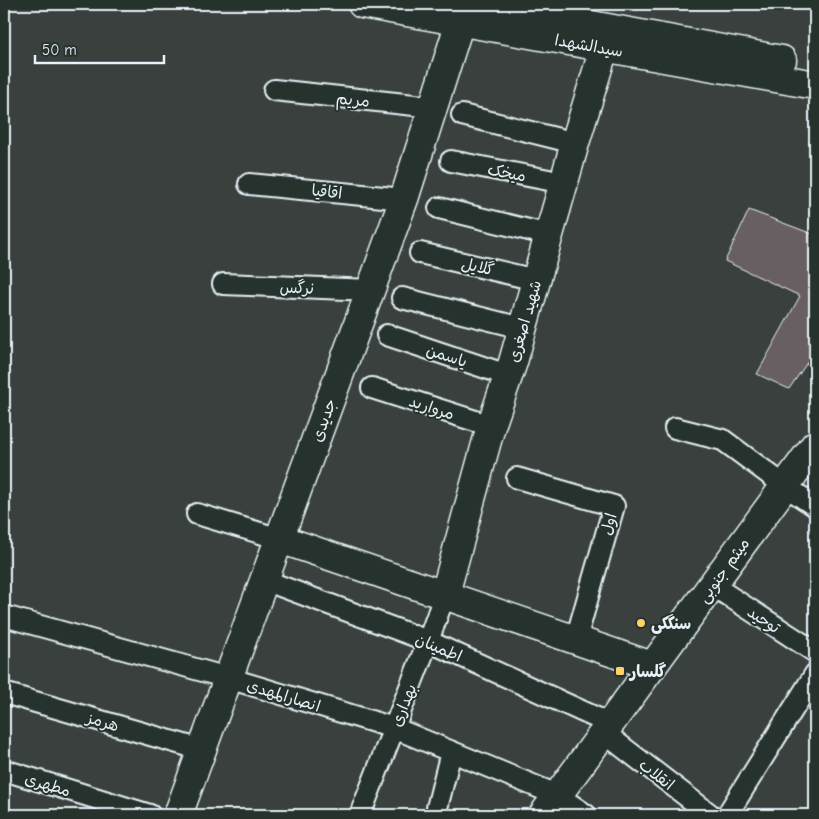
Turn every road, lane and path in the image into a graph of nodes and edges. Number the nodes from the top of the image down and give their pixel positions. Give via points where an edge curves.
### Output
1 (362, 4) edge
2 (468, 13) edge
3 (607, 38) junction
4 (815, 66) edge
5 (815, 85) edge
6 (274, 90) dead end
7 (433, 107) junction
8 (462, 115) dead end
9 (575, 144) junction
10 (451, 161) dead end
11 (564, 183) junction
12 (249, 184) dead end
13 (404, 199) junction
14 (439, 208) dead end
15 (548, 235) junction
16 (420, 253) dead end
17 (536, 280) junction
18 (223, 284) dead end
19 (371, 290) junction
20 (402, 298) dead end
21 (522, 328) junction
22 (387, 335) dead end
23 (507, 375) junction
24 (372, 388) dead end
25 (491, 426) junction
26 (675, 428) dead end
27 (815, 446) edge
28 (517, 478) dead end
29 (785, 486) junction
30 (815, 506) edge
31 (197, 514) dead end
32 (280, 539) junction
33 (264, 580) junction
34 (712, 585) junction
35 (445, 594) junction
36 (4, 616) edge
37 (576, 639) junction
38 (428, 641) junction
39 (815, 652) edge
40 (652, 666) junction
41 (815, 674) edge
42 (228, 678) junction
43 (4, 693) edge
44 (394, 728) junction
45 (607, 728) junction
46 (202, 750) junction
47 (452, 752) junction
48 (4, 770) edge
49 (550, 805) edge
50 (437, 808) dead end
51 (150, 815) edge
52 (178, 815) edge
53 (360, 815) edge
54 (586, 815) edge
55 (710, 815) edge
56 (727, 815) edge

1 - 2 street, سیدالشهدا
2 - 3 street, سیدالشهدا
2 - 7 street, جدیدی
3 - 4 street, سیدالشهدا
3 - 5 street, سیدالشهدا
3 - 9 street, شهید اصغری
6 - 7 street, مریم
7 - 13 street, جدیدی
8 - 9 street
9 - 11 street, شهید اصغری
10 - 11 street, میخک
11 - 15 street, شهید اصغری
12 - 13 street, اقاقیا
13 - 19 street, جدیدی
14 - 15 street
15 - 17 street, شهید اصغری
16 - 17 street, گلایل
17 - 21 street, شهید اصغری
18 - 19 street, نرگس
19 - 32 street, جدیدی
20 - 21 street
21 - 23 street, شهید اصغری
22 - 23 street, یاسمن
23 - 25 street, شهید اصغری
24 - 25 street, مروارید
25 - 35 street, شهید اصغری
26 - 29 street via 723,440
27 - 29 street, میثم جنوبی
28 - 37 street, اول via 614,506
29 - 30 street
29 - 34 street, میثم جنوبی
31 - 32 street
32 - 33 street, جدیدی
32 - 35 street
33 - 38 street, اطمینان
33 - 42 street, جدیدی
34 - 39 street, توحید
34 - 40 street, میثم جنوبی
35 - 37 street
35 - 38 street, بهداری
36 - 42 street, انصارالمهدی
37 - 40 street
38 - 44 street, بهداری
38 - 45 street, اطمینان
40 - 45 street, میثم جنوبی
41 - 56 street
42 - 44 street, انصارالمهدی
42 - 46 street, جدیدی
43 - 46 street, هرمز
44 - 47 street, انصارالمهدی
44 - 53 street, بهداری
45 - 49 street, میثم جنوبی
45 - 55 street, انقلاب
46 - 52 street, جدیدی
47 - 49 street, انصارالمهدی
47 - 50 street
48 - 51 street, مطهری
49 - 54 street, انصارالمهدی

